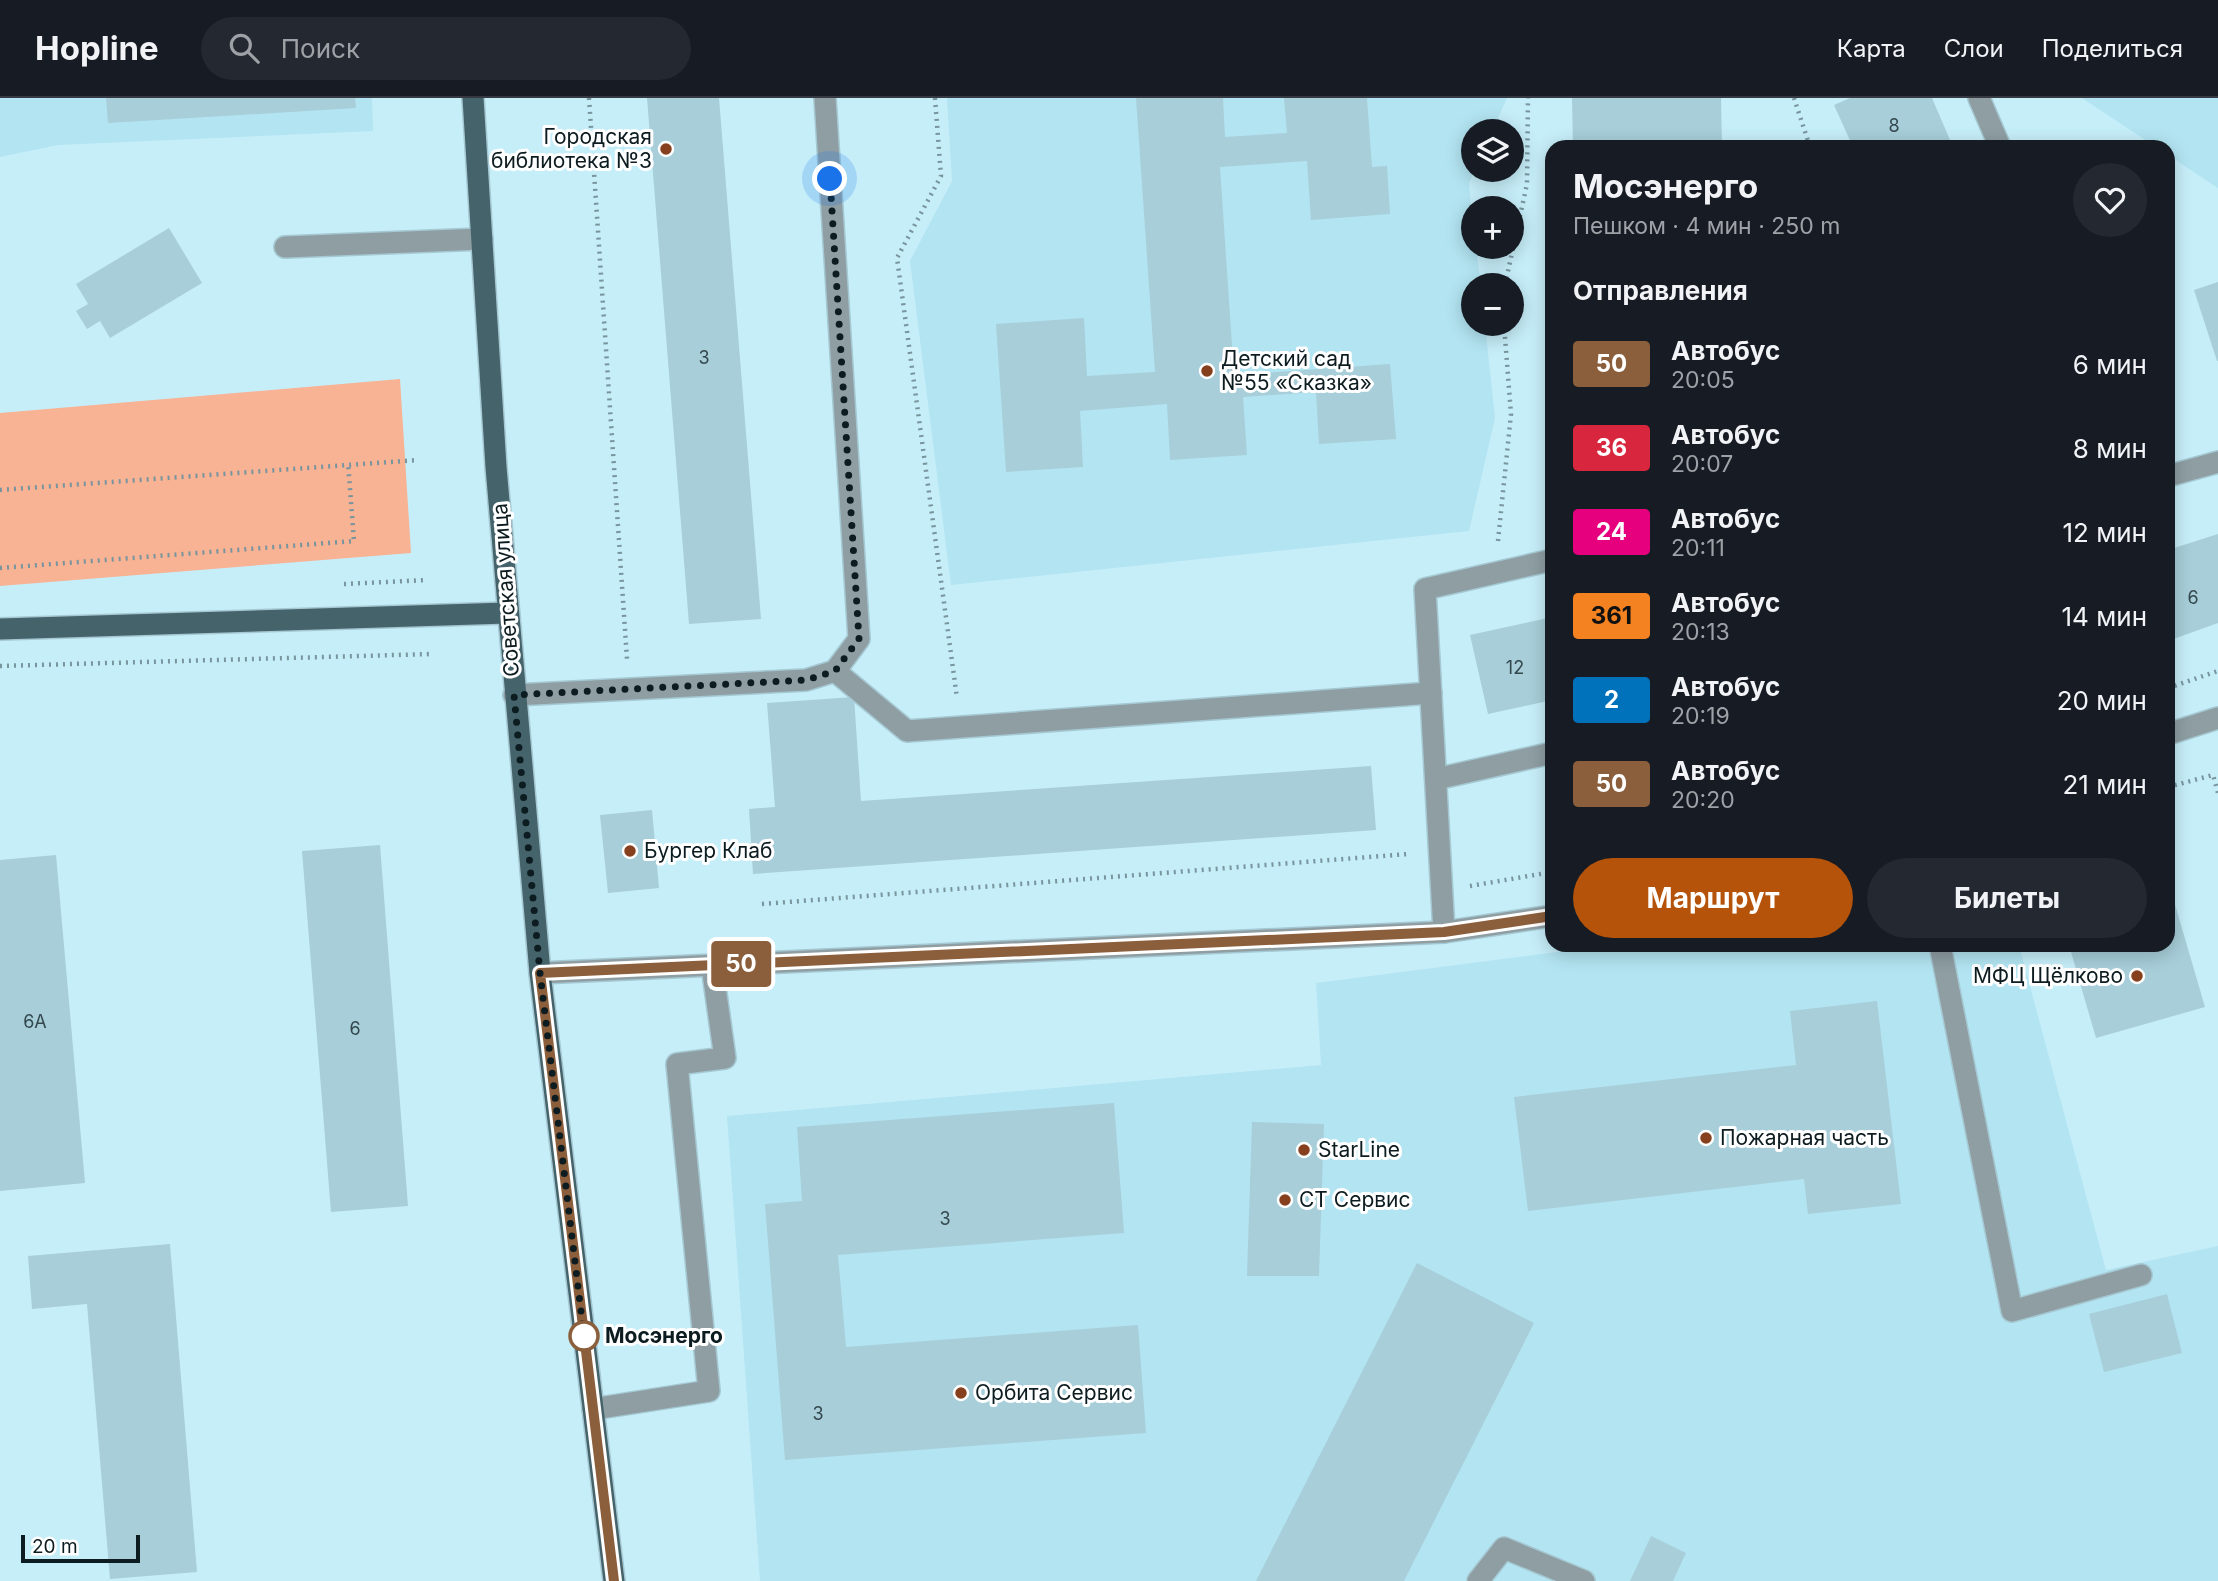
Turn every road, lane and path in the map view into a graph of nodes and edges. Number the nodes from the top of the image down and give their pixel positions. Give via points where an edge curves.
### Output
1 (474, 98) edge
2 (589, 98) edge
3 (825, 98) edge
4 (936, 98) edge
5 (1528, 98) edge
6 (1794, 98) edge
7 (1979, 98) edge
8 (1808, 140) edge
9 (1997, 140) edge
10 (482, 239) junction
11 (285, 247) dead end
12 (1508, 273) edge
13 (1505, 336) edge
14 (418, 460) dead end
15 (2218, 462) edge
16 (348, 463) junction
17 (2175, 474) edge
18 (0, 490) edge
19 (1545, 562) edge
20 (0, 568) edge
21 (1495, 573) junction
22 (507, 613) junction
23 (0, 629) edge
24 (432, 654) dead end
25 (0, 666) edge
26 (835, 671) junction
27 (2218, 671) edge
28 (2175, 686) edge
29 (629, 688) junction
30 (1431, 694) junction
31 (514, 695) junction
32 (2217, 724) edge
33 (961, 727) junction
34 (2175, 733) edge
35 (1545, 755) edge
36 (1436, 779) junction
37 (2175, 786) edge
38 (2218, 793) edge
39 (1440, 851) junction
40 (1545, 873) edge
41 (1442, 890) junction
42 (762, 904) dead end
43 (1545, 917) edge
44 (1444, 932) junction
45 (1941, 952) edge
46 (712, 966) junction
47 (540, 973) junction
48 (2141, 1275) dead end
49 (593, 1409) junction
50 (614, 1581) edge
51 (1478, 1581) edge
52 (1584, 1581) edge

1 - 10 main road, Советская улица
2 - 29 path
3 - 26 street via 859,639
4 - 33 path via 941,176 897,258
5 - 12 path via 1527,184
6 - 8 path
7 - 9 street
10 - 11 street
10 - 22 main road, Советская улица
13 - 21 path via 1511,414
14 - 16 path
15 - 17 street
16 - 18 path
16 - 20 path via 354,541
19 - 21 street
21 - 30 street via 1426,589
22 - 23 main road
22 - 31 main road, Советская улица
24 - 25 path
26 - 29 street via 806,680
26 - 33 street via 907,731
27 - 28 path
29 - 31 street
30 - 33 street
30 - 36 street
31 - 47 main road, Советская улица
32 - 34 street
35 - 36 street
36 - 39 street
37 - 38 path via 2213,775
39 - 41 street
39 - 42 path
40 - 41 path
41 - 44 street
43 - 44 street
44 - 46 street
45 - 48 street via 2012,1311
46 - 47 street
46 - 49 street via 725,1058 677,1064 709,1391
47 - 49 main road, Советская улица
49 - 50 main road, Советская улица
51 - 52 street via 1504,1548

